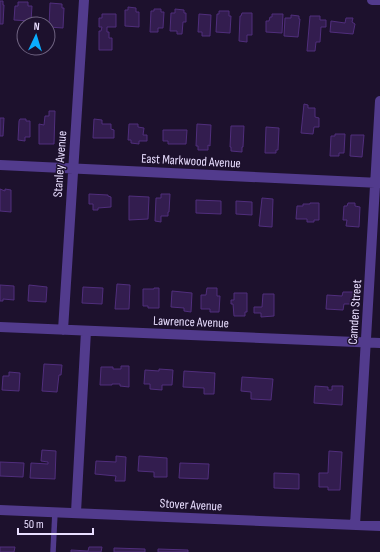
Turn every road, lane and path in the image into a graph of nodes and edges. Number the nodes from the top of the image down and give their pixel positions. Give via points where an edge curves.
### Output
1 (84, 0) edge
2 (372, 0) edge
3 (380, 0) edge
4 (380, 101) edge
5 (0, 166) edge
6 (73, 168) junction
7 (378, 183) edge
8 (0, 327) edge
9 (63, 330) junction
10 (86, 331) junction
11 (366, 343) junction
12 (380, 343) edge
13 (0, 510) edge
14 (55, 512) junction
15 (76, 512) junction
16 (355, 525) junction
17 (380, 526) edge
18 (53, 552) edge

1 - 6 street, Stanley Avenue
2 - 3 street
4 - 7 street, Camden Street
5 - 6 street, East Markwood Avenue
6 - 7 street, East Markwood Avenue
6 - 9 street, Stanley Avenue
7 - 11 street, Camden Street
8 - 9 street, Lawrence Avenue
9 - 10 street, Lawrence Avenue
10 - 11 street, Lawrence Avenue
10 - 15 street
11 - 12 street, Lawrence Avenue
11 - 16 street, Camden Street
13 - 14 street, Stover Avenue
14 - 15 street, Stover Avenue
14 - 18 lane
15 - 16 street, Stover Avenue
16 - 17 street, Stover Avenue

